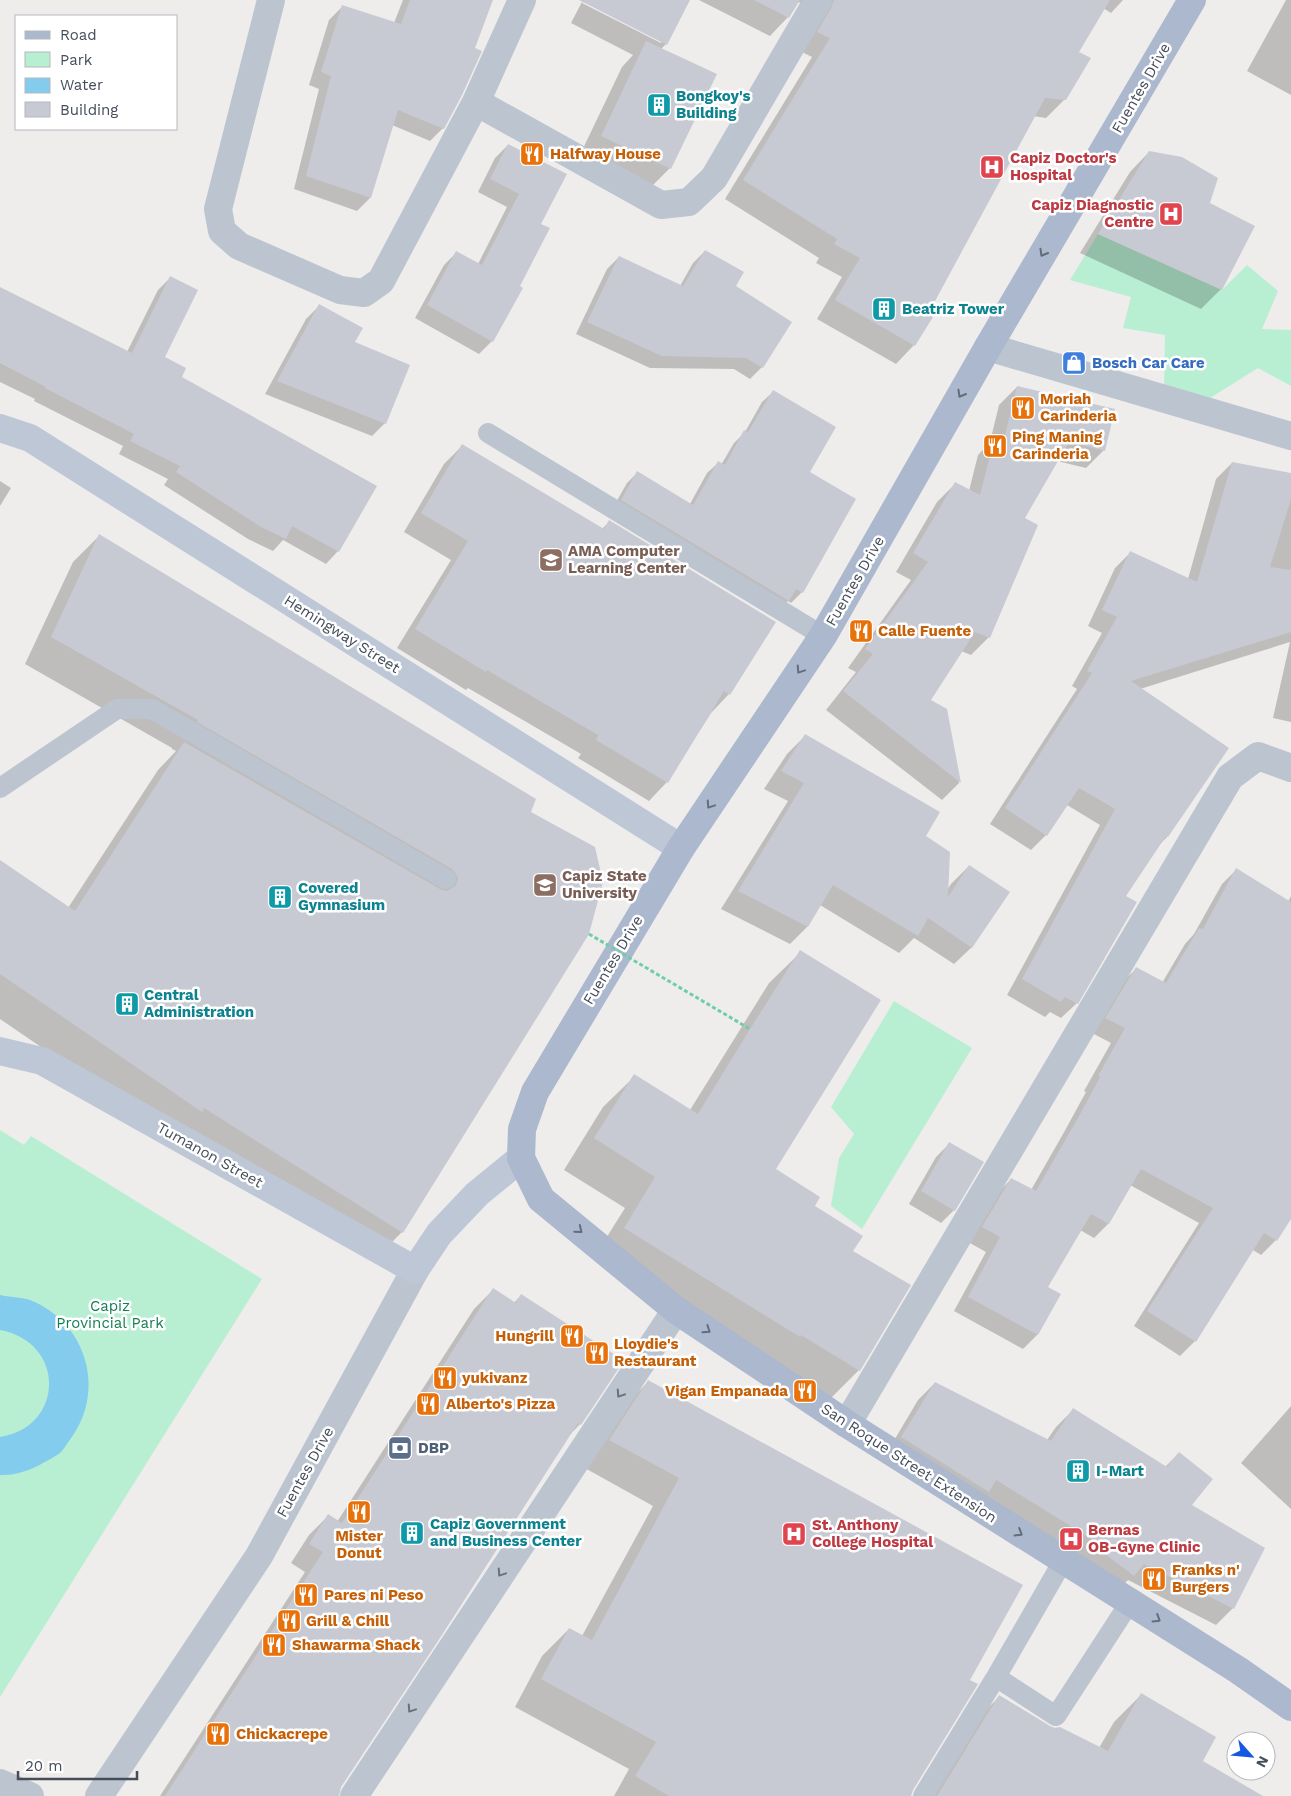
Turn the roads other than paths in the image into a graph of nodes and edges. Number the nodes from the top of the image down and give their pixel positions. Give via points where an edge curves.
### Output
1 (271, 0) edge
2 (522, 0) edge
3 (818, 0) edge
4 (1192, 0) edge
5 (476, 102) junction
6 (988, 347) junction
7 (0, 428) edge
8 (488, 433) dead end
9 (1291, 436) edge
10 (823, 636) junction
11 (1291, 768) edge
12 (0, 788) edge
13 (681, 848) junction
14 (446, 879) dead end
15 (0, 1051) edge
16 (520, 1158) junction
17 (415, 1270) junction
18 (676, 1310) junction
19 (847, 1424) junction
20 (1063, 1561) junction
21 (1130, 1602) junction
22 (996, 1677) junction
23 (1291, 1707) edge
24 (0, 1783) edge
25 (30, 1796) edge
26 (99, 1796) edge
27 (354, 1796) edge
28 (923, 1796) edge

1 - 5 street via 218,209 222,231 239,246 340,290 364,293 381,281
2 - 5 street
3 - 5 street via 714,178 689,202 661,205
4 -> 6 main road, Fuentes Drive
6 - 9 street
6 -> 10 main road, Fuentes Drive
7 - 13 main road, Hemingway Street via 30,438
8 - 10 lane
10 -> 13 main road, Fuentes Drive
11 - 19 street via 1258,756 1230,777
12 - 14 lane via 117,709 152,709
13 - 16 main road, Fuentes Drive via 535,1092 522,1129
15 - 17 main road, Tumanon Street via 42,1061
16 - 17 main road, Fuentes Drive via 477,1194 439,1234
16 -> 18 main road, San Roque Street Extension via 541,1199
17 - 26 street, Fuentes Drive via 259,1556
18 -> 19 main road, San Roque Street Extension
18 -> 27 street
19 -> 20 main road, San Roque Street Extension
20 - 21 main road, San Roque Street Extension
20 - 22 lane
21 - 22 lane via 1056,1716
21 -> 23 main road, San Roque Street Extension
22 - 28 lane
24 - 25 street

